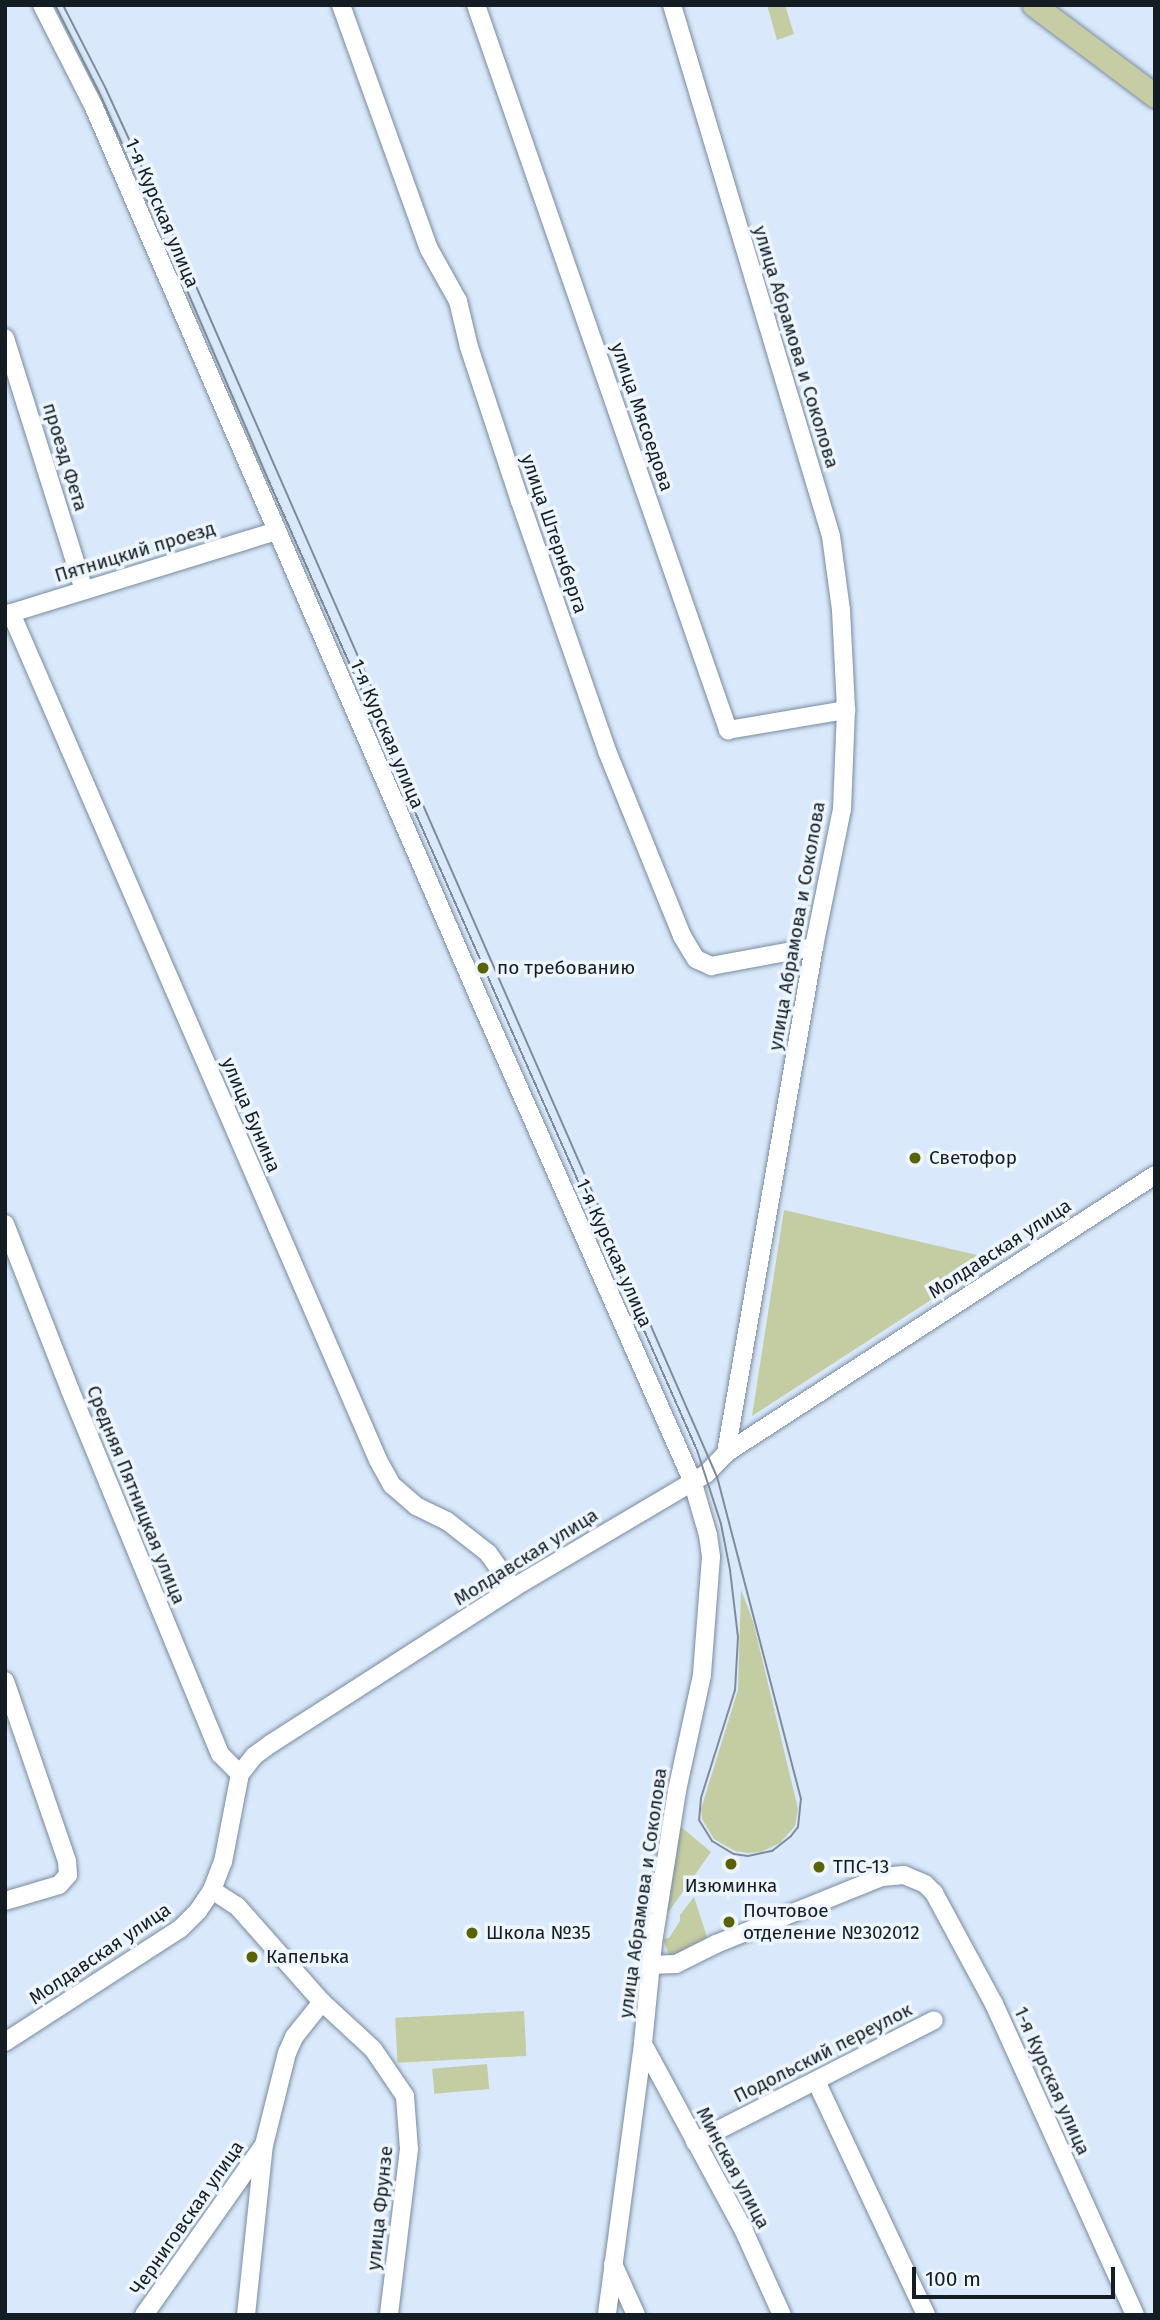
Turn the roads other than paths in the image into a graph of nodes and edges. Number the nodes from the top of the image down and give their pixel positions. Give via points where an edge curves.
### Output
1 (42, 5) edge
2 (341, 5) edge
3 (476, 5) edge
4 (672, 5) edge
5 (1034, 5) edge
6 (1155, 96) edge
7 (5, 338) edge
8 (276, 531) junction
9 (84, 590) junction
10 (8, 614) edge
11 (846, 710) junction
12 (814, 947) junction
13 (1155, 1175) edge
14 (5, 1224) edge
15 (726, 1453) junction
16 (692, 1480) junction
17 (513, 1588) junction
18 (5, 1681) edge
19 (240, 1773) junction
20 (212, 1890) junction
21 (5, 1901) edge
22 (650, 1965) junction
23 (322, 2001) junction
24 (934, 2020) dead end
25 (5, 2042) edge
26 (643, 2044) junction
27 (816, 2081) junction
28 (695, 2142) junction
29 (264, 2145) junction
30 (613, 2263) junction
31 (144, 2315) edge
32 (246, 2315) edge
33 (388, 2315) edge
34 (607, 2315) edge
35 (636, 2315) edge
36 (782, 2315) edge
37 (926, 2315) edge
38 (1135, 2315) edge

1 - 8 street, 1-я Курская улица via 93,105
2 - 12 street, улица Штернберга via 429,249 458,300 469,347 607,751 682,936 696,960 711,966
3 - 11 street, улица Мясоедова via 728,730
4 - 11 street, улица Абрамова и Соколова via 831,536 841,610
5 - 6 main road
7 - 9 street, проезд Фета
8 - 9 street, Пятницкий проезд
8 - 16 street, 1-я Курская улица
9 - 10 street, Пятницкий проезд
10 - 17 street, улица Бунина via 378,1460 392,1485 488,1553
11 - 12 street, улица Абрамова и Соколова via 842,809
12 - 15 street, улица Абрамова и Соколова
13 - 15 street, Молдавская улица
14 - 19 street, Средняя Пятницкая улица via 220,1754
15 - 16 street, Молдавская улица via 717,1466
16 - 17 street, Молдавская улица
16 - 22 street, улица Абрамова и Соколова via 710,1557 704,1661
17 - 19 street, Молдавская улица via 271,1743
18 - 21 street via 68,1875 59,1885
19 - 20 street, Молдавская улица via 223,1862
20 - 23 street, улица Фрунзе via 236,1906
20 - 25 street, Молдавская улица via 180,1929
22 - 26 street, улица Абрамова и Соколова
22 - 38 street, 1-я Курская улица via 676,1964 882,1877 904,1875 934,1893 994,2004
23 - 29 street via 287,2053
23 - 33 street, улица Фрунзе via 373,2049 405,2095 409,2148
24 - 27 street, Подольский переулок
26 - 28 street, Минская улица
26 - 30 street, улица Абрамова и Соколова
27 - 28 street, Подольский переулок
27 - 37 street
28 - 36 street, Минская улица via 744,2231
29 - 31 street, Черниговская улица
29 - 32 street
30 - 34 street, улица Абрамова и Соколова
30 - 35 street

